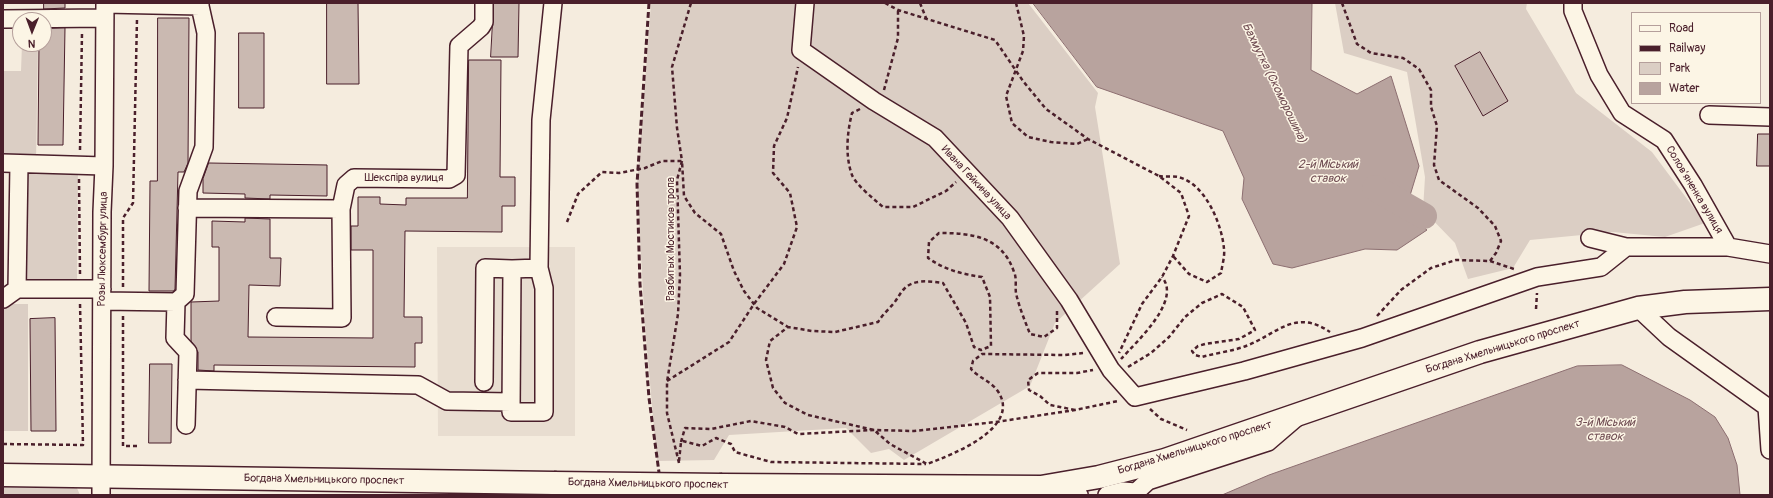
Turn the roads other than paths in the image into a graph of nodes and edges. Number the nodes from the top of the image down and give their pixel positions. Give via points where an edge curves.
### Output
1 (484, 3) edge
2 (552, 3) edge
3 (805, 3) edge
4 (1573, 3) edge
5 (200, 4) edge
6 (105, 9) edge
7 (3, 19) edge
8 (1709, 115) dead end
9 (1770, 117) edge
10 (11, 164) edge
11 (104, 166) junction
12 (187, 208) junction
13 (341, 209) junction
14 (1590, 238) dead end
15 (1626, 247) junction
16 (1728, 247) junction
17 (1770, 254) edge
18 (539, 268) junction
19 (512, 269) junction
20 (10, 294) edge
21 (102, 295) junction
22 (1770, 300) edge
23 (176, 302) junction
24 (1638, 308) junction
25 (276, 317) dead end
26 (187, 380) junction
27 (484, 382) dead end
28 (511, 402) junction
29 (1301, 414) junction
30 (186, 424) dead end
31 (1770, 450) edge
32 (3, 475) edge
33 (101, 486) edge
34 (1041, 487) junction
35 (1136, 494) edge
36 (1079, 495) edge
37 (1106, 495) edge

1 - 13 street, Шекспіра вулиця via 484,22 481,27 458,46 456,176 448,179 354,178 346,184
2 - 18 street via 541,120
3 - 15 street, Ивана Гейкина улица via 802,50 874,101 935,138 1010,218 1069,300 1111,370 1136,397 1244,372 1362,338 1537,277 1601,266
4 - 16 street, Солов’яненка вулиця via 1573,11 1599,76 1622,113 1664,140
5 - 6 street via 137,5
5 - 12 street via 206,33 204,146 188,190
6 - 7 street via 82,19
6 - 11 street, Розы Люксембург улица
8 - 9 street
10 - 11 street
10 - 20 street
11 - 21 street, Розы Люксембург улица
12 - 13 street
12 - 23 street via 185,294
13 - 25 street, Шекспіра вулиця via 342,318
14 - 15 street
15 - 16 street
16 - 17 street, Солов’яненка вулиця
18 - 19 street
18 - 28 street via 544,288 544,412 511,412
19 - 27 street via 485,268
19 - 28 street
20 - 21 street via 80,289
21 - 23 street via 123,301
21 - 33 street, Розы Люксембург улица
22 - 24 main road, Богдана Хмельницького проспект via 1685,302
23 - 26 street via 175,338 188,352
24 - 29 main road, Богдана Хмельницького проспект via 1480,352
24 - 31 street via 1669,337 1767,407
26 - 28 street via 418,385 447,401
26 - 30 street
29 - 34 main road, Богдана Хмельницького проспект via 1134,469
29 - 35 street via 1268,442 1148,481
32 - 33 main road, Богдана Хмельницького проспект
33 - 34 main road, Богдана Хмельницького проспект, bridge via 554,482
34 - 36 street
35 - 37 street via 1123,491

